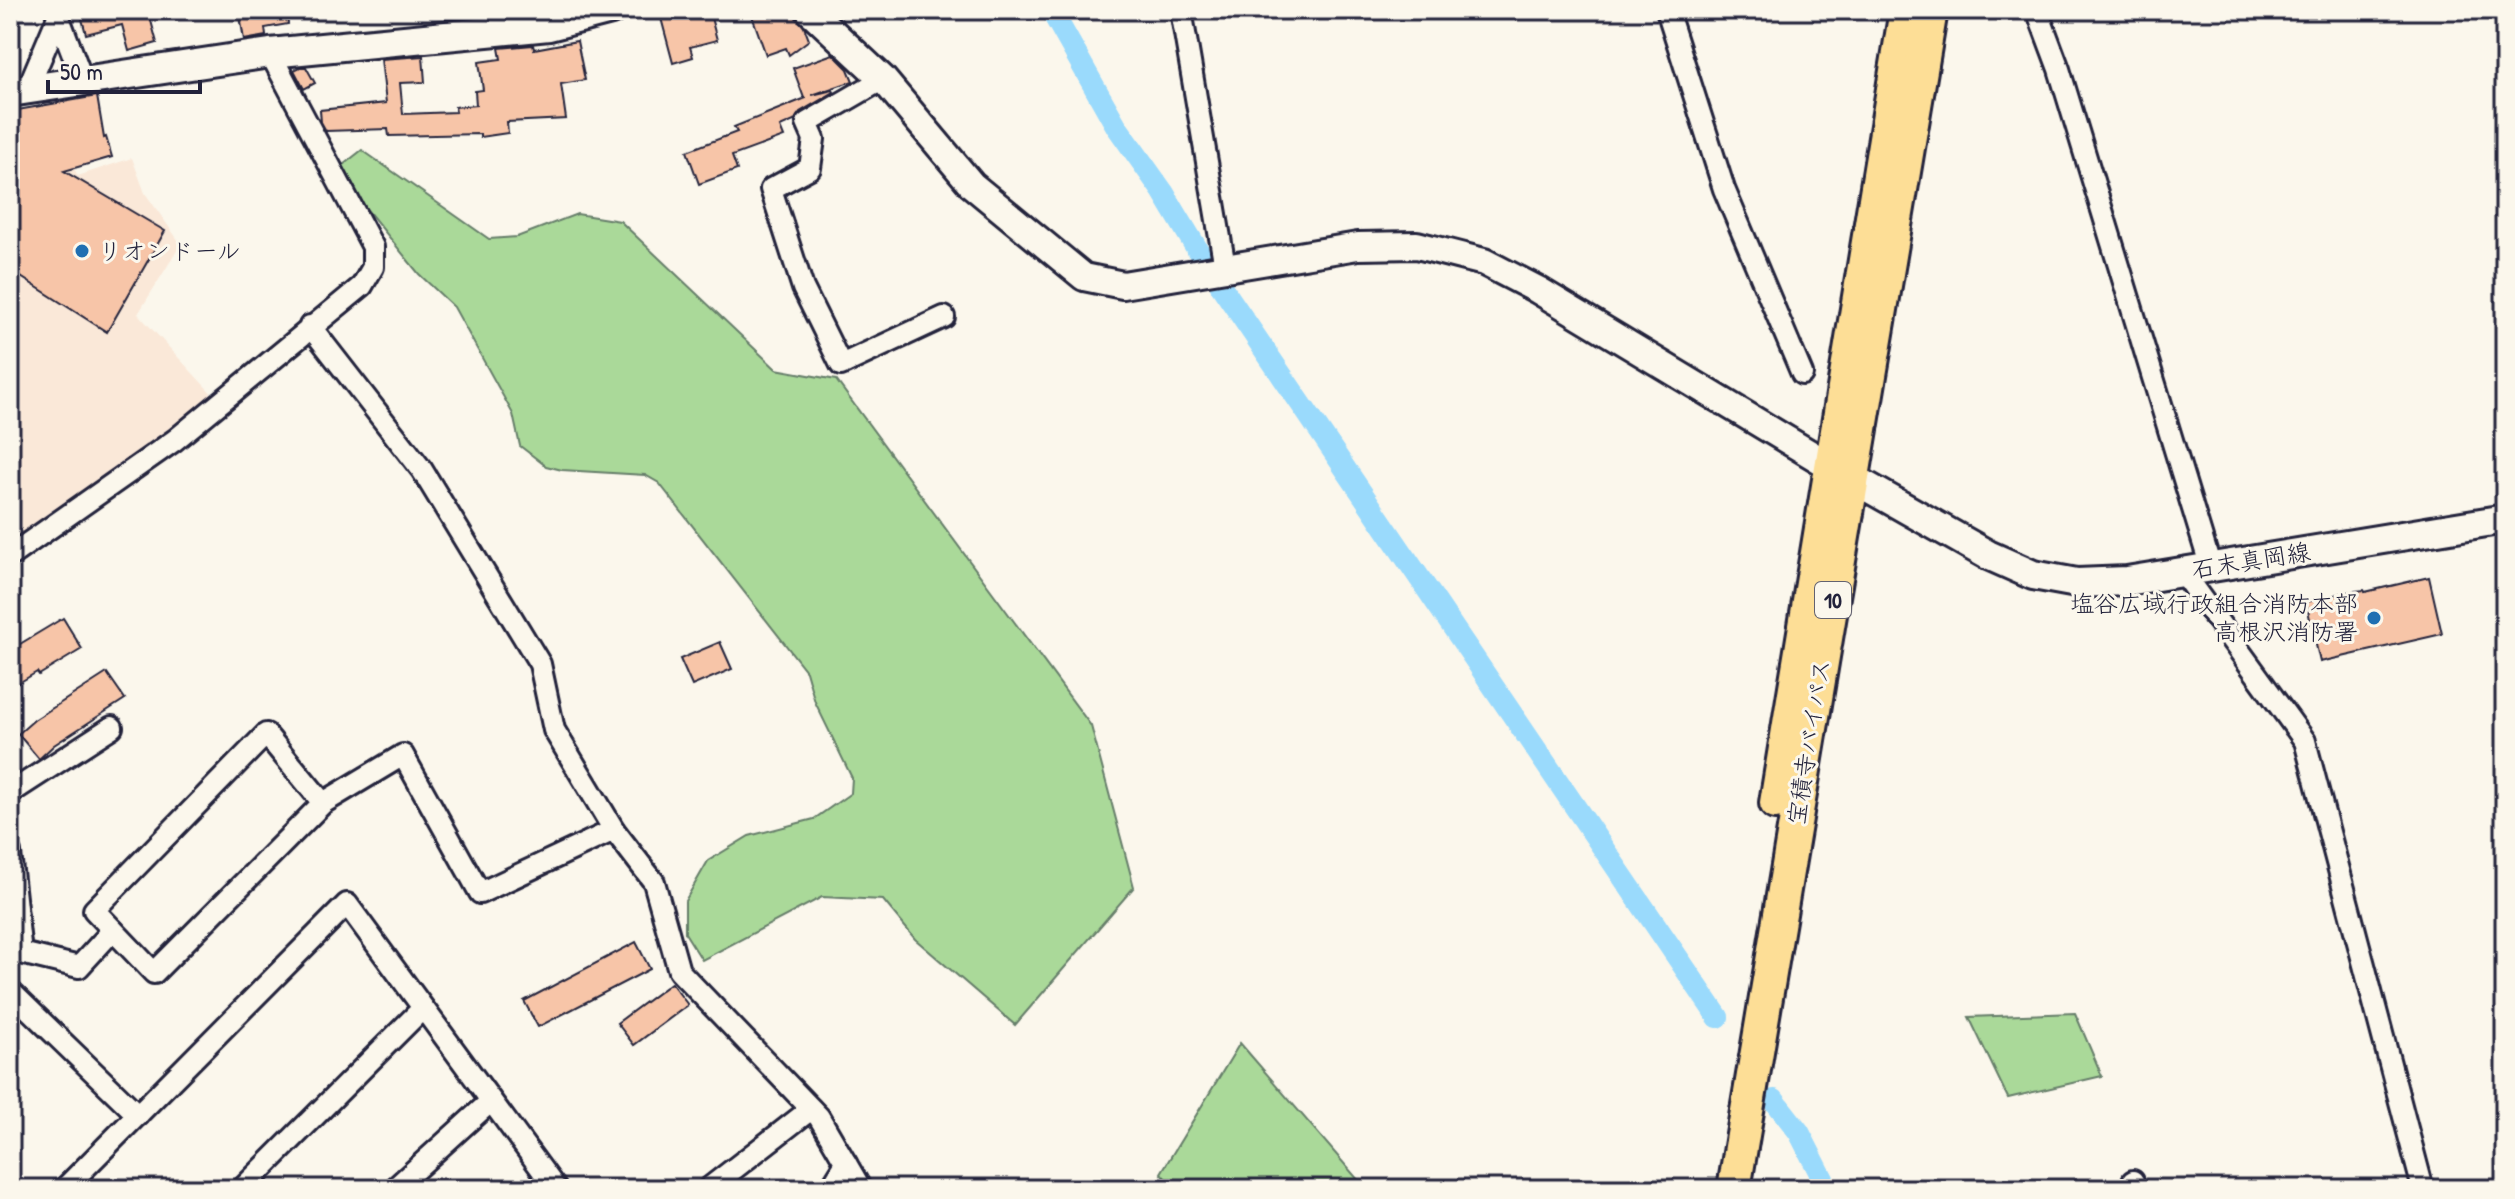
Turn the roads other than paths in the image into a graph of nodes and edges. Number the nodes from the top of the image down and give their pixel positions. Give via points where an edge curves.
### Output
1 (809, 10) edge
2 (1181, 10) edge
3 (1906, 10) edge
4 (1931, 10) edge
5 (2037, 10) edge
6 (1669, 11) edge
7 (599, 12) edge
8 (57, 13) edge
9 (270, 53) junction
10 (883, 79) junction
11 (83, 81) junction
12 (19, 90) edge
13 (1225, 267) junction
14 (944, 317) dead end
15 (310, 326) junction
16 (1802, 374) dead end
17 (1842, 473) junction
18 (2505, 519) edge
19 (10, 556) edge
20 (2211, 568) junction
21 (2182, 572) junction
22 (112, 727) dead end
23 (10, 793) edge
24 (323, 803) junction
25 (614, 830) junction
26 (10, 853) edge
27 (113, 930) junction
28 (10, 991) edge
29 (423, 1008) junction
30 (491, 1101) junction
31 (811, 1109) junction
32 (138, 1115) junction
33 (846, 1163) junction
34 (64, 1189) edge
35 (242, 1189) edge
36 (394, 1189) edge
37 (556, 1189) edge
38 (708, 1189) edge
39 (830, 1189) edge
40 (861, 1189) edge
41 (1712, 1189) edge
42 (1734, 1189) edge
43 (2423, 1189) edge

1 - 10 street
2 - 13 street
3 - 17 main road, 宝積寺バイパス / 10
4 - 17 main road, 宝積寺バイパス / 10
5 - 20 street
6 - 16 street via 1724,189
7 - 9 main road via 549,26
8 - 11 street
8 - 12 street
9 - 11 main road
9 - 15 street via 373,247 373,267 362,286
10 - 13 street via 972,185 1084,277 1123,285
10 - 14 street via 807,123 814,139 810,168 771,189 803,288 841,365
11 - 12 main road
13 - 17 street via 1358,246 1417,245 1484,262
15 - 19 street via 175,440
15 - 25 street via 422,470 540,664 554,730
17 - 21 main road, 石末真岡線 via 2033,575 2100,584
17 - 41 main road, 宝積寺バイパス / 10
17 - 42 main road, 宝積寺バイパス / 10
18 - 20 main road, 石末真岡線
20 - 21 main road, 石末真岡線
21 - 43 street via 2305,741
22 - 23 street
24 - 25 street via 403,755 480,893
24 - 27 street via 154,973
24 - 27 street via 266,734 94,910
25 - 31 street via 654,882 679,971
26 - 27 street via 21,953 79,967
28 - 32 street
29 - 30 street
29 - 32 street via 347,904
29 - 35 street
30 - 36 street
30 - 37 street
31 - 33 street
31 - 38 street
32 - 34 street
33 - 39 street
33 - 40 street

